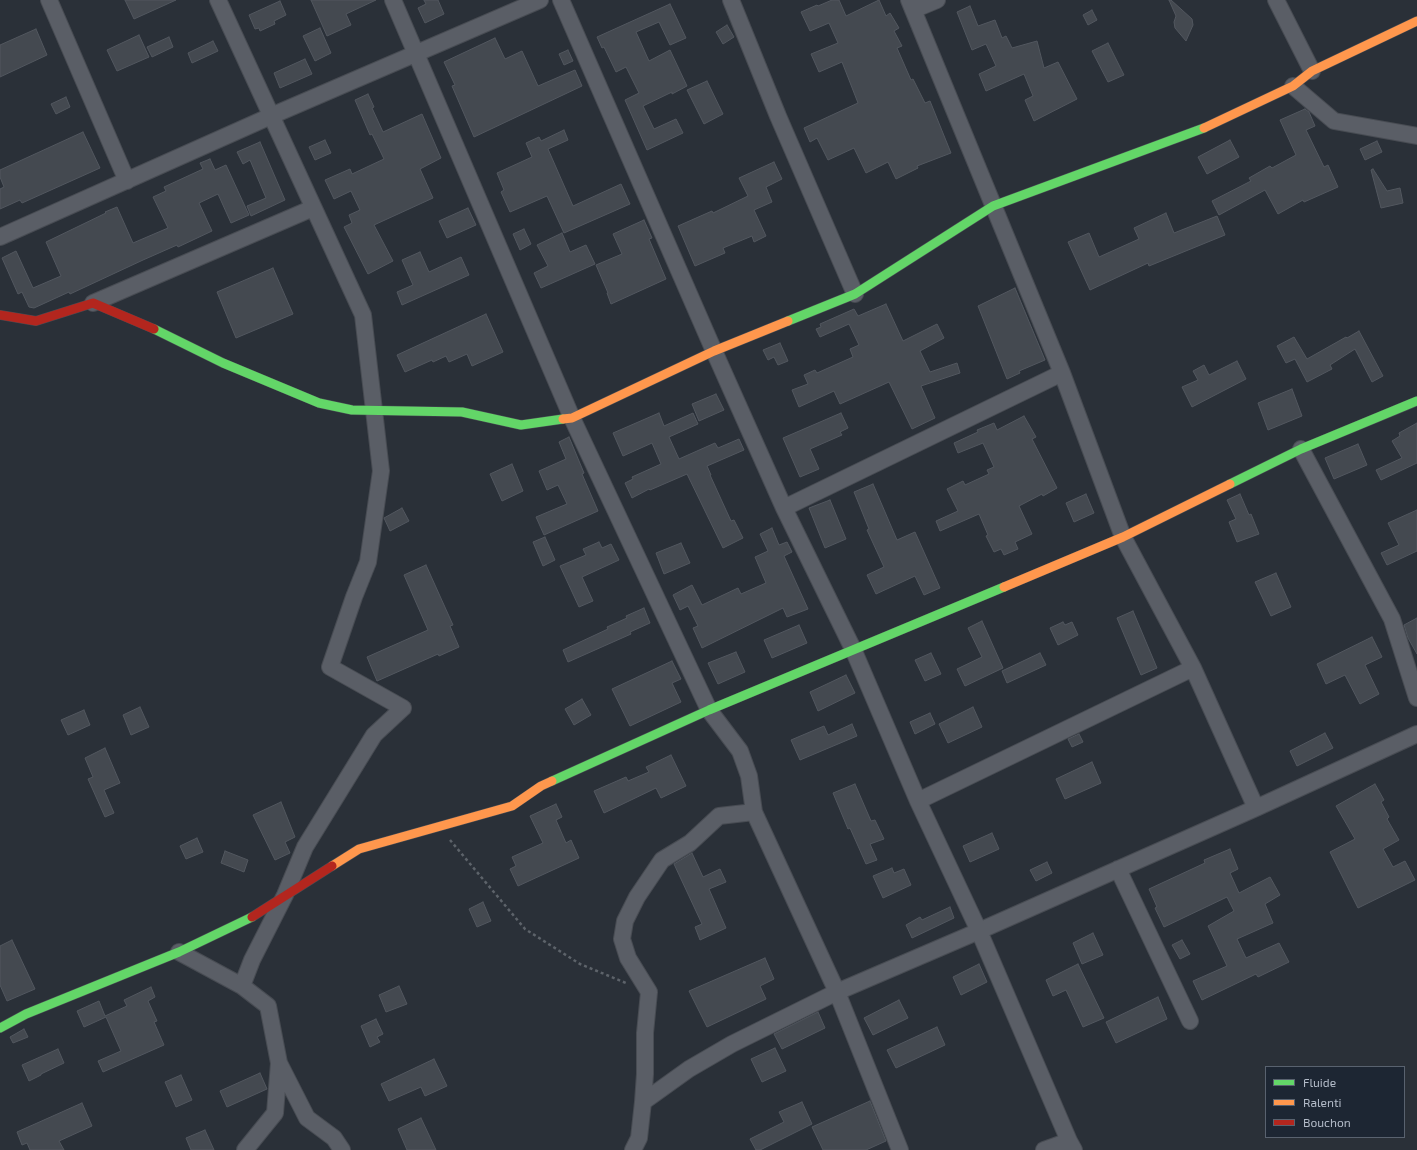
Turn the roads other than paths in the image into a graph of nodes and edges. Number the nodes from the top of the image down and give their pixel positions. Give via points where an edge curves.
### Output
1 (49, 0) edge
2 (218, 0) edge
3 (393, 0) edge
4 (540, 0) edge
5 (561, 0) edge
6 (731, 0) edge
7 (937, 0) edge
8 (1276, 0) edge
9 (911, 5) edge
10 (1417, 21) edge
11 (416, 53) junction
12 (1312, 71) junction
13 (1293, 86) junction
14 (271, 116) junction
15 (1417, 136) edge
16 (127, 181) junction
17 (993, 206) junction
18 (313, 208) junction
19 (0, 237) edge
20 (855, 294) junction
21 (93, 303) junction
22 (2, 311) edge
23 (714, 351) junction
24 (1062, 373) junction
25 (1417, 401) edge
26 (374, 411) junction
27 (572, 418) junction
28 (1301, 449) junction
29 (784, 508) junction
30 (1123, 537) junction
31 (853, 649) junction
32 (1193, 668) junction
33 (1417, 698) edge
34 (709, 710) junction
35 (1417, 734) edge
36 (918, 801) junction
37 (1256, 808) junction
38 (754, 812) junction
39 (1118, 869) junction
40 (285, 895) junction
41 (979, 931) junction
42 (179, 952) junction
43 (242, 986) junction
44 (837, 992) junction
45 (1190, 1021) dead end
46 (0, 1028) edge
47 (279, 1063) junction
48 (643, 1102) junction
49 (1072, 1146) edge
50 (245, 1150) edge
51 (342, 1150) edge
52 (633, 1150) edge
53 (900, 1150) edge
54 (1044, 1150) edge

1 - 16 street
2 - 14 street
3 - 11 street
4 - 11 street
5 - 23 street
6 - 20 street
7 - 9 street
8 - 12 street
9 - 17 street
10 - 12 street
11 - 14 street
11 - 27 street
12 - 13 street
13 - 15 street via 1334,121
13 - 17 street via 1211,125
14 - 16 street
14 - 18 street
16 - 19 street
17 - 20 street
17 - 24 street
18 - 21 street
18 - 26 street via 363,315
20 - 23 street
21 - 22 street via 36,321
21 - 26 street via 319,403 352,410
23 - 27 street
23 - 29 street
24 - 29 street
24 - 30 street
25 - 28 street
26 - 27 street via 462,412 521,424
26 - 40 street via 381,471 368,562 330,667 404,708 374,735 305,847
27 - 34 street
28 - 30 street
28 - 33 street via 1392,619
29 - 31 street
30 - 31 street
30 - 32 street
31 - 34 street
31 - 36 street
32 - 36 street
32 - 37 street
34 - 38 street via 740,751 749,776
34 - 40 street via 540,786 512,806 359,850
35 - 37 street
36 - 41 street
37 - 39 street
38 - 44 street
38 - 48 street via 719,816 690,843 662,860 625,920 622,939 628,958 649,992
39 - 41 street
39 - 45 street
40 - 42 street via 246,921
40 - 43 street via 252,960
41 - 44 street
41 - 49 street
42 - 43 street
42 - 46 street via 26,1014
43 - 47 street via 268,1006
44 - 48 street via 732,1044
44 - 53 street
47 - 50 street via 275,1113
47 - 51 street via 307,1118 334,1138
48 - 52 street via 639,1138
49 - 54 street

